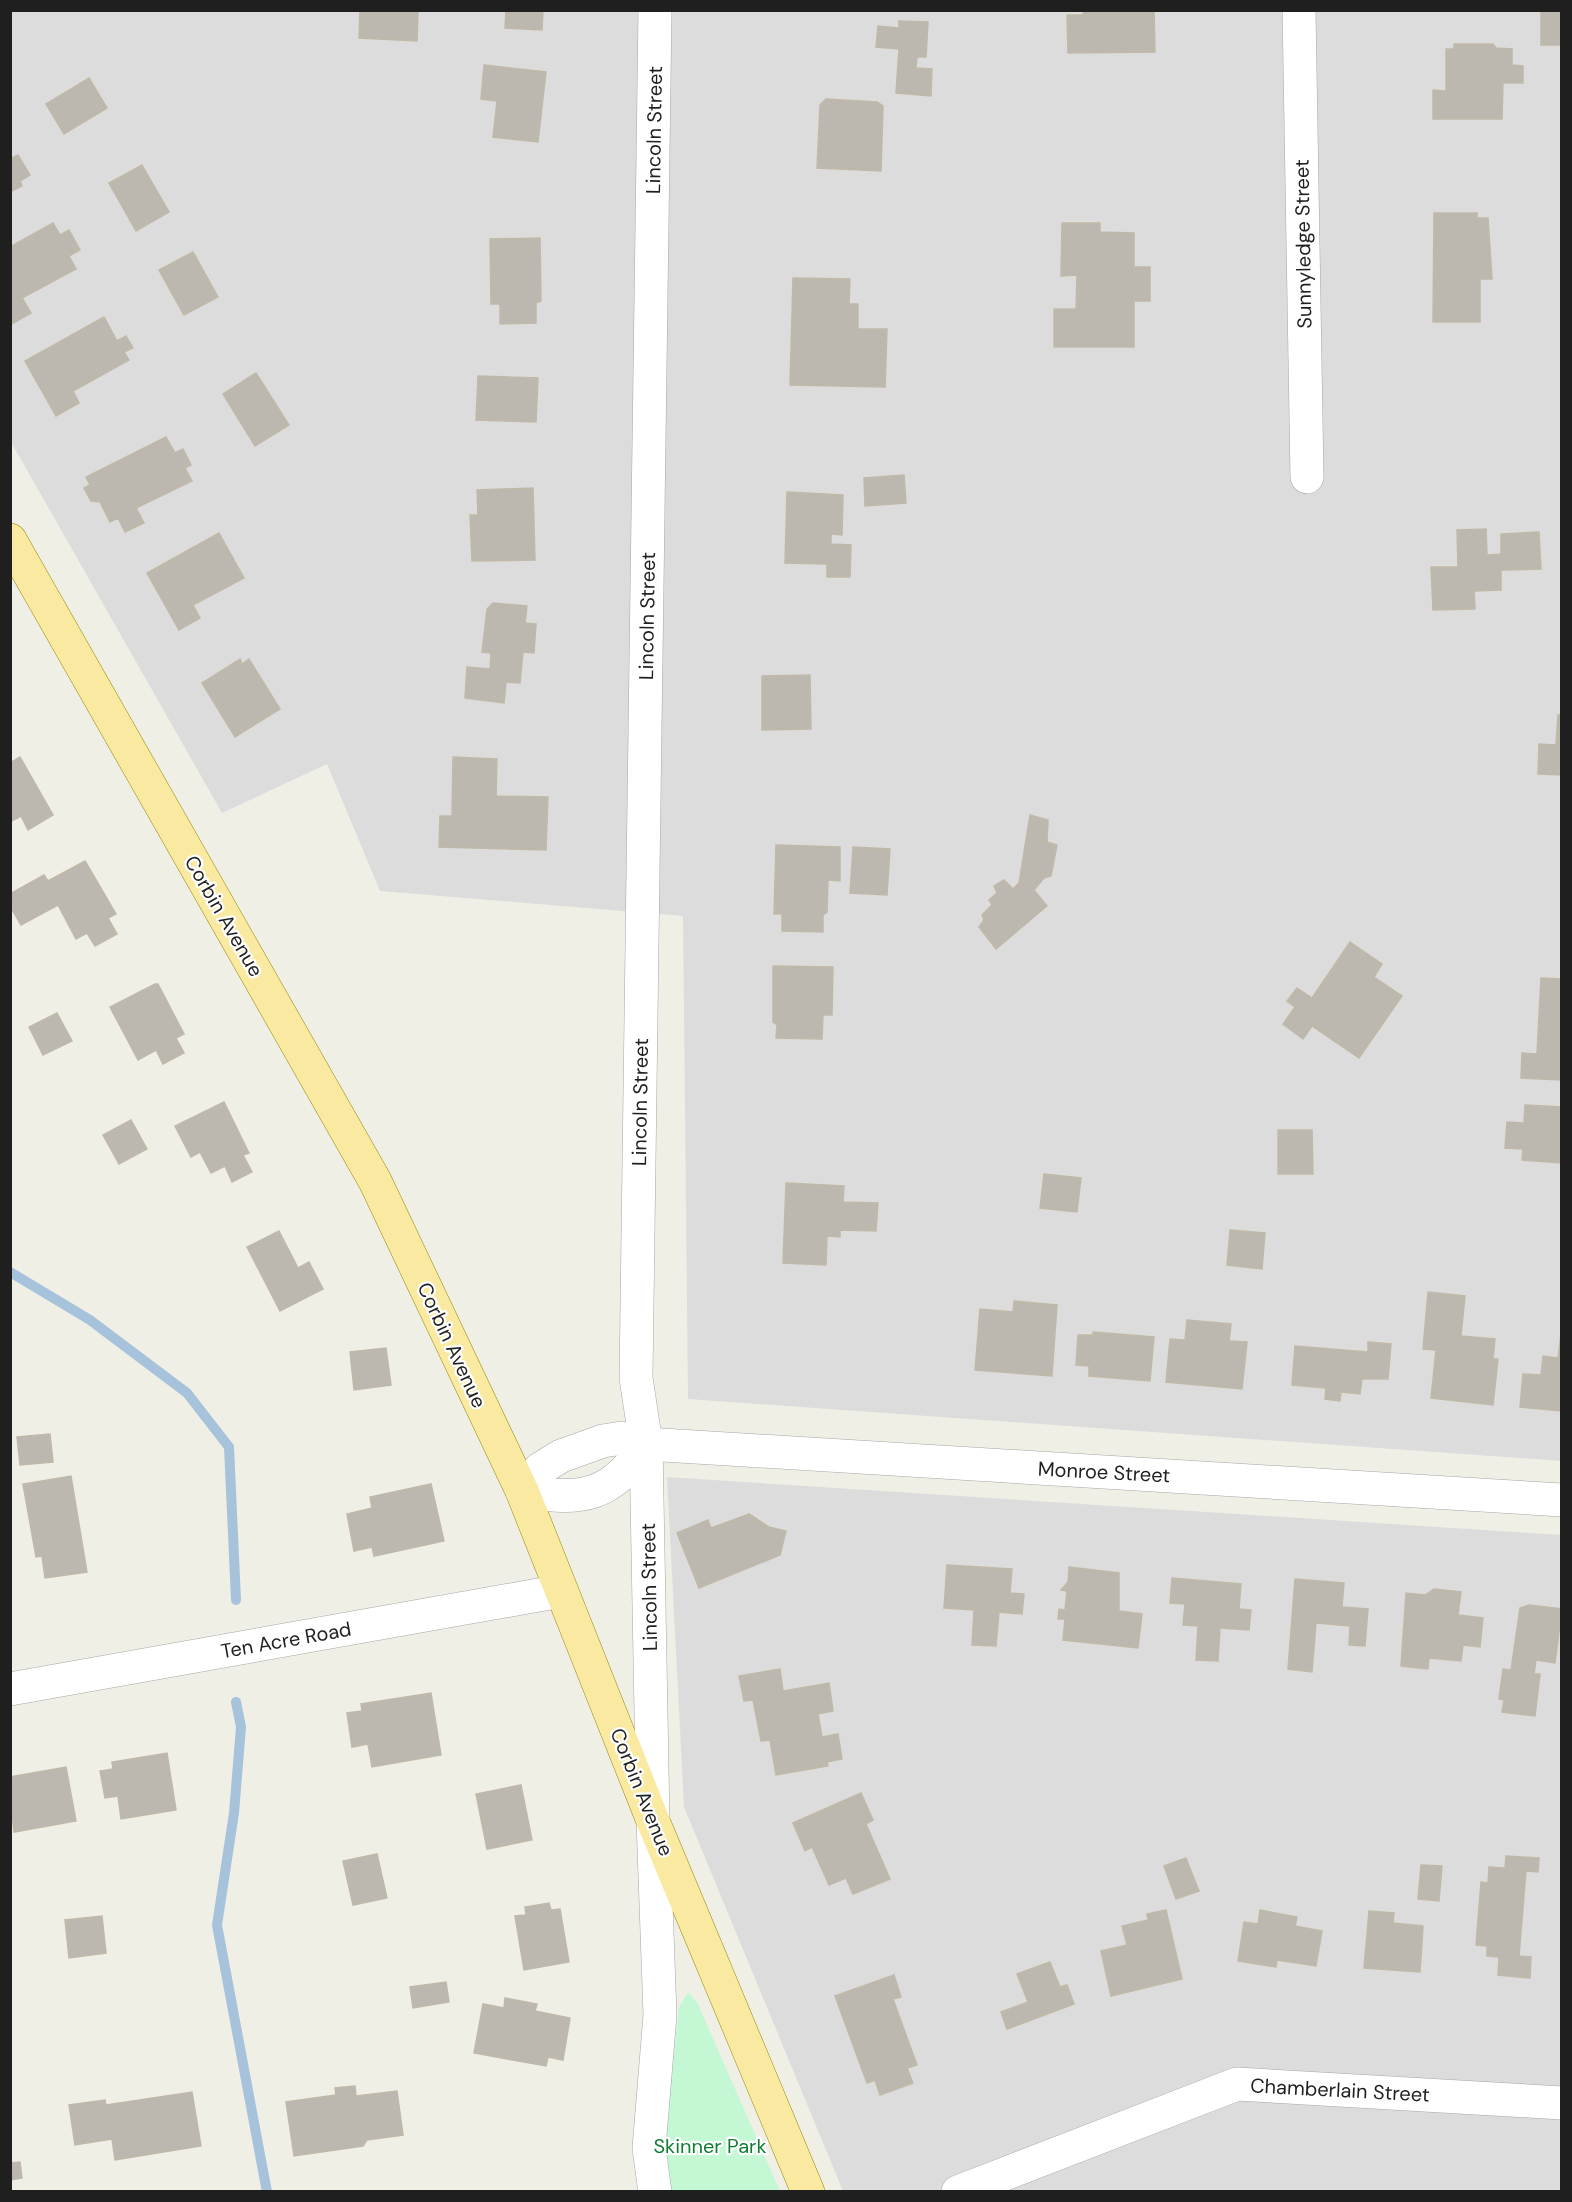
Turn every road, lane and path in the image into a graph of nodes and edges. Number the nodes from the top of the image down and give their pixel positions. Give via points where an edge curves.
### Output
1 (656, 10) edge
2 (1299, 10) edge
3 (1307, 477) dead end
4 (10, 540) edge
5 (646, 1444) junction
6 (522, 1491) junction
7 (1562, 1500) edge
8 (561, 1592) junction
9 (10, 1689) edge
10 (653, 1821) junction
11 (1562, 2103) edge
12 (655, 2192) edge
13 (808, 2192) edge
14 (958, 2192) edge

1 - 5 street, Lincoln Street via 636,1378
2 - 3 street, Sunnyledge Street
4 - 6 main road, Corbin Avenue via 375,1181
5 - 6 street, Monroe Street via 622,1438 561,1456 540,1469
5 - 6 street via 633,1465 591,1493 558,1497
5 - 7 street, Monroe Street
5 - 10 street, Lincoln Street
6 - 8 main road, Corbin Avenue
8 - 9 street, Ten Acre Road
8 - 10 main road, Corbin Avenue
10 - 12 street, Lincoln Street via 660,2015 649,2148
10 - 13 main road, Corbin Avenue
11 - 14 street, Chamberlain Street via 1237,2084

